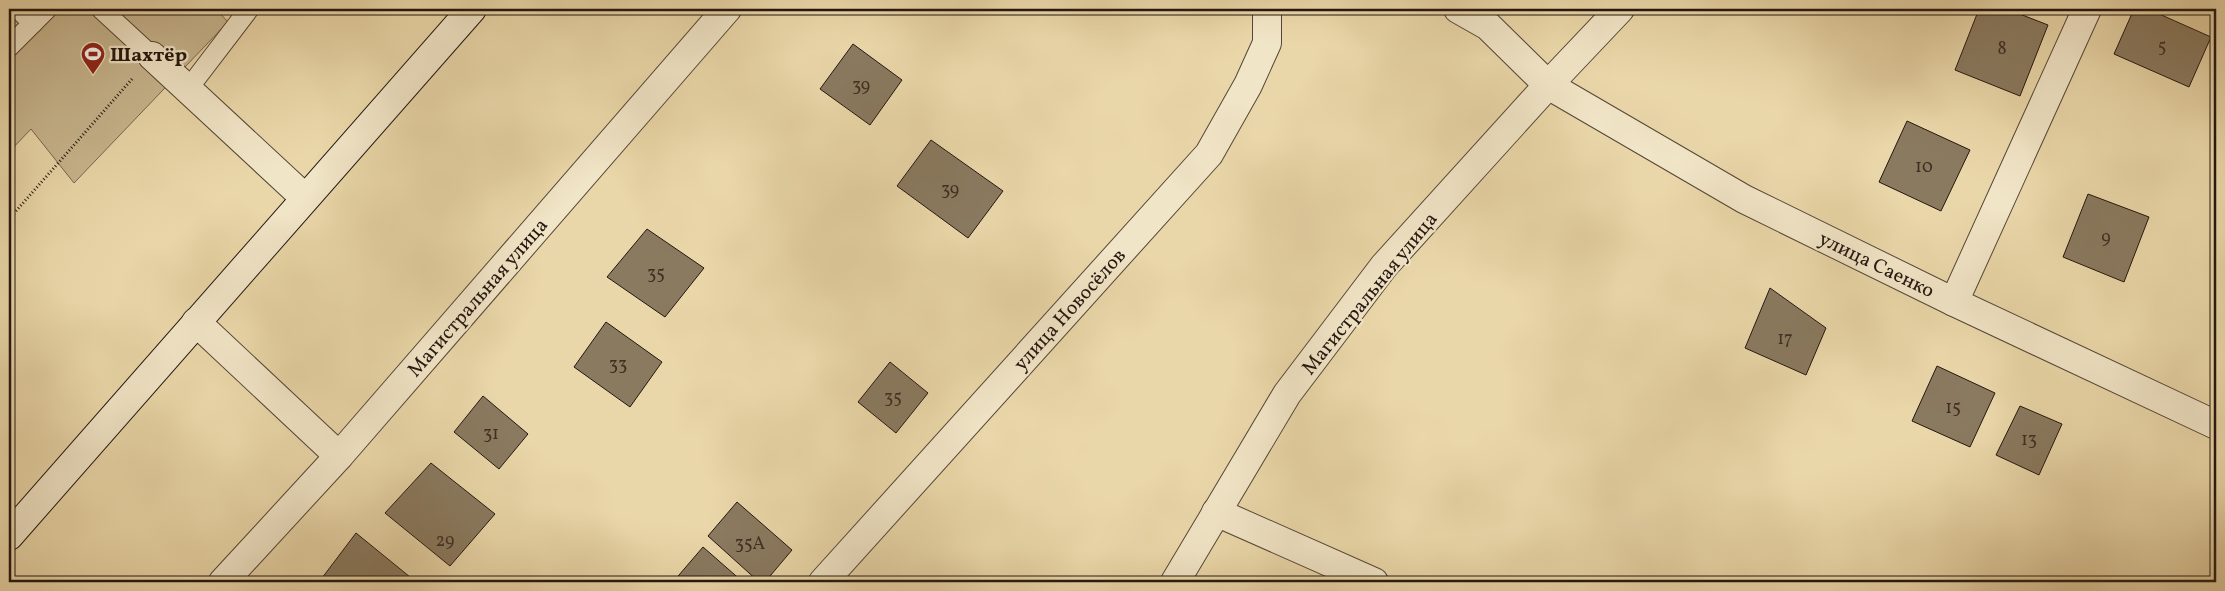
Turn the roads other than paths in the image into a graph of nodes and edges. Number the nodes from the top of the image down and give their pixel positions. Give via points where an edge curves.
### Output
1 (18, 9) edge
2 (47, 9) edge
3 (101, 9) edge
4 (249, 9) edge
5 (472, 9) edge
6 (727, 9) edge
7 (1268, 9) edge
8 (1458, 9) edge
9 (1620, 9) edge
10 (2087, 9) edge
11 (33, 23) junction
12 (9, 48) edge
13 (152, 56) joint
14 (1548, 85) junction
15 (188, 89) junction
16 (306, 198) junction
17 (1954, 302) junction
18 (196, 322) junction
19 (2216, 425) edge
20 (339, 456) junction
21 (1216, 512) junction
22 (9, 536) edge
23 (223, 582) edge
24 (823, 582) edge
25 (1175, 582) edge
26 (1374, 582) edge

1 - 11 lane
2 - 11 lane
3 - 13 lane
4 - 15 lane
5 - 16 street
6 - 20 street, Магистральная улица
7 - 24 street, улица Новосёлов via 1267,43 1248,85 1209,154
8 - 14 street, улица Саенко via 1488,26
9 - 14 street, Магистральная улица
10 - 17 street
11 - 12 lane
13 - 15 street
14 - 17 street, улица Саенко via 1744,199
14 - 21 street, Магистральная улица via 1384,266 1287,394
15 - 16 street
16 - 18 street
17 - 19 street, улица Саенко
18 - 20 street
18 - 22 street
20 - 23 street, Магистральная улица
21 - 25 street, Магистральная улица
21 - 26 street

